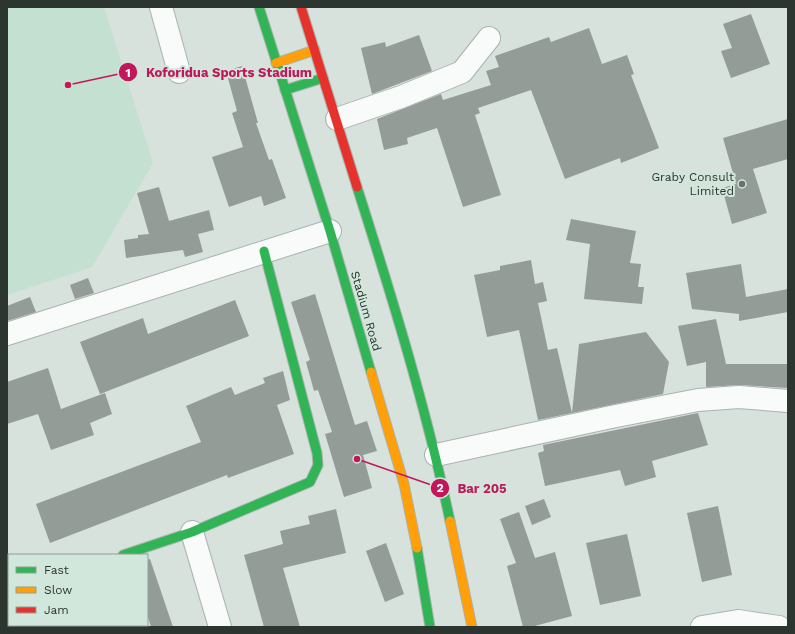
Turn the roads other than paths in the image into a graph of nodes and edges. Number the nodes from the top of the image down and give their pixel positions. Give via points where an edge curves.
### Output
1 (161, 7) edge
2 (259, 7) edge
3 (302, 7) edge
4 (489, 38) dead end
5 (315, 50) junction
6 (276, 64) junction
7 (179, 72) dead end
8 (323, 78) junction
9 (285, 90) junction
10 (337, 119) junction
11 (330, 231) junction
12 (264, 252) junction
13 (7, 334) edge
14 (788, 401) edge
15 (436, 455) junction
16 (192, 532) junction
17 (126, 554) edge
18 (220, 627) edge
19 (430, 627) edge
20 (472, 627) edge
21 (702, 627) edge
22 (779, 627) edge

1 - 7 street
2 - 6 main road, Stadium Road
3 - 5 main road
4 - 10 street via 462,72
5 - 6 main road
5 - 8 main road
6 - 9 main road, Stadium Road
8 - 9 main road
8 - 10 main road
9 - 11 main road, Stadium Road
10 - 15 main road via 403,334
11 - 12 street
11 - 19 main road, Stadium Road via 404,484 421,565
12 - 13 street
12 - 16 main road via 318,465 310,482
14 - 15 street via 739,397 698,400
15 - 20 main road
16 - 17 main road
16 - 18 street
21 - 22 street via 738,621

